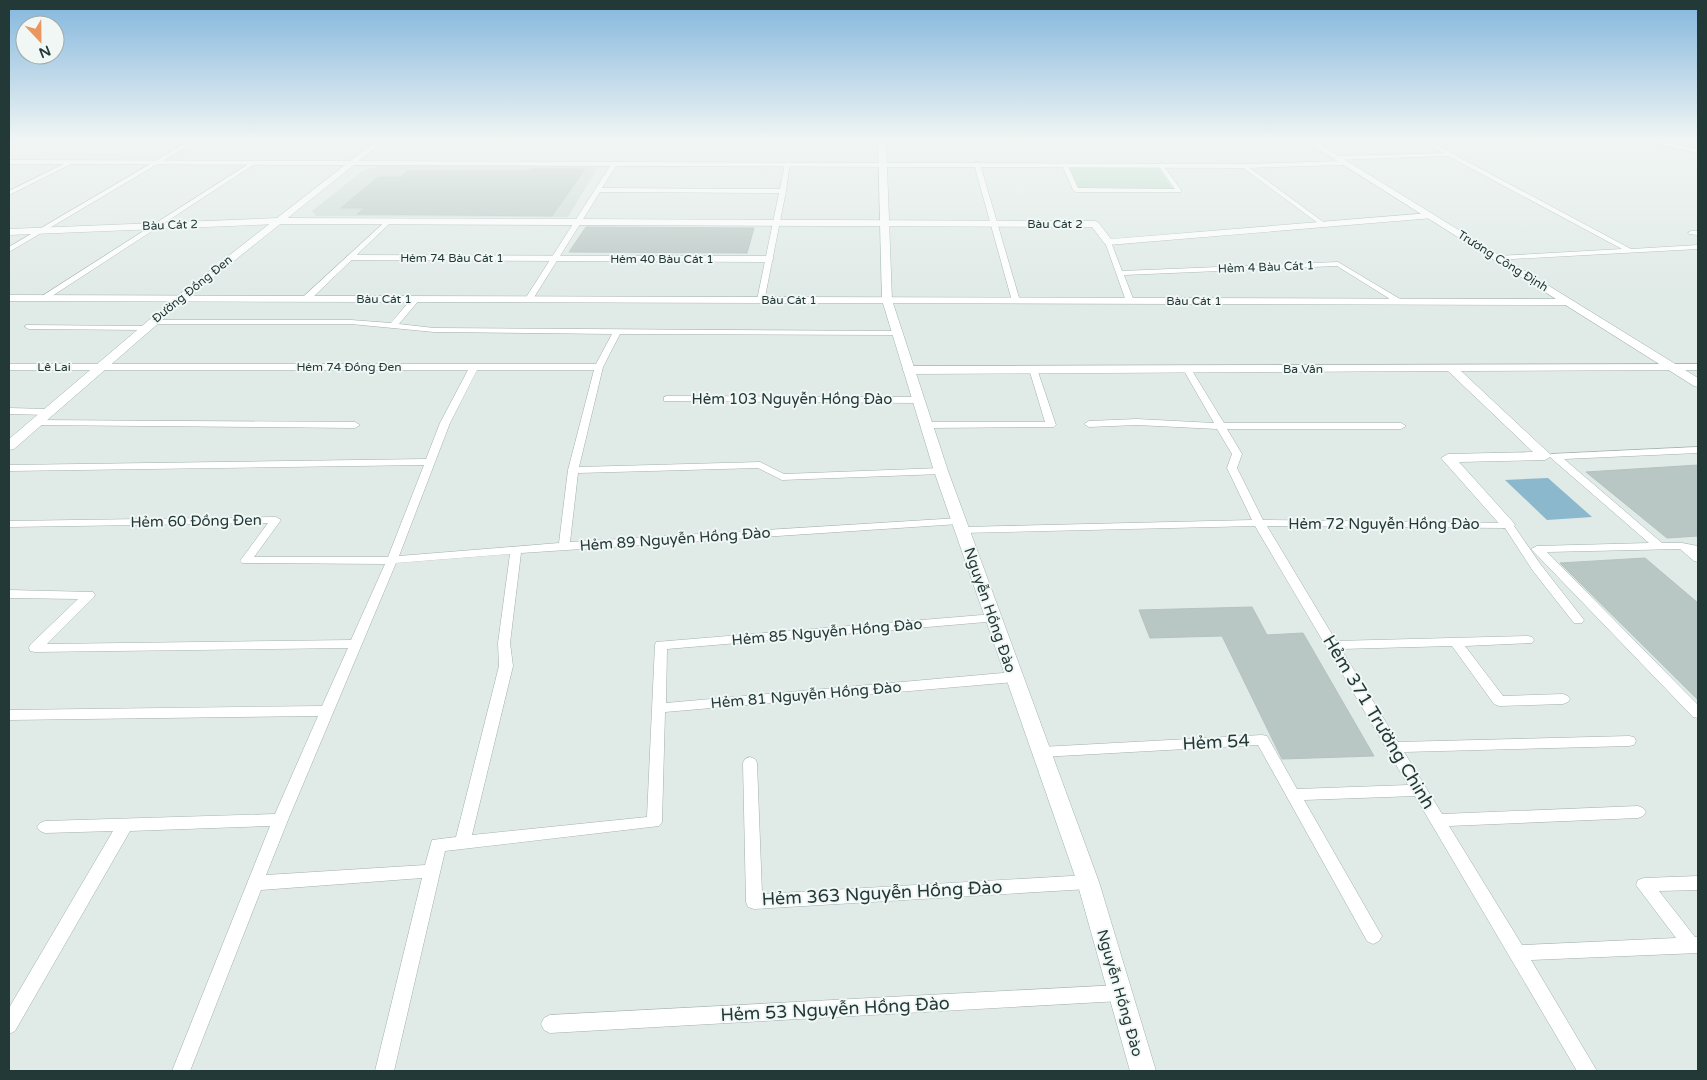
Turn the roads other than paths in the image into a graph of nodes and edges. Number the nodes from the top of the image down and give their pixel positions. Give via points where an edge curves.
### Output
1 (111, 190) edge
2 (211, 190) edge
3 (317, 190) edge
4 (598, 190) edge
5 (672, 190) edge
6 (883, 190) edge
7 (985, 190) edge
8 (1117, 190) edge
9 (1179, 190) edge
10 (1277, 190) edge
11 (1389, 190) edge
12 (1516, 190) edge
13 (783, 191) joint
14 (1430, 216) junction
15 (278, 221) junction
16 (389, 221) junction
17 (578, 222) junction
18 (776, 222) junction
19 (884, 223) junction
20 (994, 223) junction
21 (1324, 225) junction
22 (156, 226) junction
23 (44, 230) junction
24 (9, 232) edge
25 (1108, 242) junction
26 (1698, 246) edge
27 (9, 250) edge
28 (1629, 250) junction
29 (350, 258) junction
30 (1497, 258) junction
31 (554, 259) junction
32 (769, 259) junction
33 (1120, 273) junction
34 (9, 298) edge
35 (43, 298) junction
36 (180, 299) junction
37 (306, 299) junction
38 (416, 299) junction
39 (529, 299) junction
40 (761, 300) junction
41 (887, 300) junction
42 (1016, 301) junction
43 (1130, 301) junction
44 (1401, 302) junction
45 (1569, 302) junction
46 (149, 325) junction
47 (393, 326) junction
48 (29, 327) dead end
49 (617, 332) junction
50 (897, 333) junction
51 (9, 367) edge
52 (100, 367) junction
53 (474, 367) junction
54 (599, 367) junction
55 (1698, 367) edge
56 (1451, 368) junction
57 (1675, 368) junction
58 (1033, 369) junction
59 (1188, 369) junction
60 (908, 370) junction
61 (1698, 383) edge
62 (667, 399) dead end
63 (918, 400) junction
64 (9, 411) edge
65 (48, 412) junction
66 (35, 423) junction
67 (1089, 424) dead end
68 (355, 425) dead end
69 (926, 425) junction
70 (1220, 426) junction
71 (1401, 426) dead end
72 (9, 446) edge
73 (1698, 450) edge
74 (430, 462) junction
75 (9, 468) edge
76 (573, 470) junction
77 (941, 471) junction
78 (9, 524) edge
79 (1259, 524) junction
80 (960, 525) junction
81 (1508, 525) junction
82 (564, 546) junction
83 (1660, 546) junction
84 (1682, 546) junction
85 (1698, 549) edge
86 (516, 550) junction
87 (1698, 559) edge
88 (392, 560) junction
89 (10, 595) edge
90 (994, 618) junction
91 (1578, 620) dead end
92 (1528, 640) dead end
93 (1455, 641) junction
94 (356, 644) junction
95 (1332, 644) junction
96 (1014, 677) junction
97 (1563, 699) dead end
98 (659, 708) junction
99 (327, 711) junction
100 (1698, 713) edge
101 (9, 715) edge
102 (1629, 741) dead end
103 (1393, 747) junction
104 (1041, 752) junction
105 (750, 764) dead end
106 (1419, 790) junction
107 (1293, 795) junction
108 (1638, 812) dead end
109 (280, 820) junction
110 (1437, 820) junction
111 (125, 825) junction
112 (45, 827) dead end
113 (463, 841) junction
114 (432, 871) junction
115 (1088, 882) junction
116 (1698, 882) edge
117 (256, 883) junction
118 (1373, 936) dead end
119 (1694, 945) edge
120 (1517, 953) junction
121 (1120, 993) junction
122 (550, 1024) dead end
123 (9, 1025) edge
124 (181, 1071) edge
125 (385, 1071) edge
126 (1143, 1071) edge
127 (1588, 1071) edge

1 - 23 lane
2 - 22 lane
3 - 15 street, Đường Đồng Đen
4 - 17 lane
5 - 13 lane
6 - 19 street, Nguyễn Hồng Đào
7 - 20 lane
8 - 9 lane
10 - 21 lane
11 - 14 street, Trương Công Định
12 - 28 lane
13 - 18 lane
14 - 21 street
14 - 30 street, Trương Công Định
15 - 16 street, Bàu Cát 2
15 - 22 street, Bàu Cát 2
15 - 36 street, Đường Đồng Đen
16 - 17 street, Bàu Cát 2
16 - 29 lane
17 - 18 street, Bàu Cát 2
17 - 31 lane
18 - 19 street, Bàu Cát 2
18 - 32 lane
19 - 20 street, Bàu Cát 2
19 - 41 street, Nguyễn Hồng Đào
20 - 25 street, Bàu Cát 2 via 1095,224
20 - 42 lane
21 - 25 street
22 - 23 street, Bàu Cát 2
22 - 35 lane
23 - 24 street, Bàu Cát 2
23 - 27 lane
25 - 33 lane
26 - 28 lane
28 - 30 lane
29 - 31 street, Hẻm 74 Bàu Cát 1
29 - 37 lane
30 - 45 street, Trương Công Định
31 - 32 street, Hẻm 40 Bàu Cát 1
31 - 39 lane
32 - 40 lane
33 - 43 lane
33 - 44 lane, Hẻm 4 Bàu Cát 1 via 1338,264
34 - 35 street, Bàu Cát 1
35 - 36 street, Bàu Cát 1
36 - 37 street, Bàu Cát 1
36 - 46 street, Đường Đồng Đen
37 - 38 street, Bàu Cát 1
38 - 39 street, Bàu Cát 1
38 - 47 lane
39 - 40 street, Bàu Cát 1
40 - 41 street, Bàu Cát 1
41 - 42 street, Bàu Cát 1
41 - 50 street, Nguyễn Hồng Đào
42 - 43 street, Bàu Cát 1
43 - 44 street, Bàu Cát 1
44 - 45 street, Bàu Cát 1
45 - 57 street, Trương Công Định
46 - 47 lane via 351,322
46 - 48 lane
46 - 52 street, Đường Đồng Đen
47 - 49 lane via 434,330
49 - 50 lane
49 - 54 lane
50 - 60 street, Nguyễn Hồng Đào
51 - 52 street, Lê Lai
52 - 53 lane, Hẻm 74 Đồng Đen
52 - 65 street, Đường Đồng Đen
53 - 54 lane, Hẻm 74 Đồng Đen
53 - 74 lane via 445,423
54 - 76 lane
55 - 57 street, Ba Vân
56 - 57 street, Ba Vân
56 - 59 street, Ba Vân
56 - 81 street via 1545,456 1448,458
57 - 61 street, Trương Công Định
58 - 59 street, Ba Vân
58 - 60 street, Ba Vân
58 - 69 lane via 1051,426
59 - 70 lane, Hẻm 371 Trường Chinh
60 - 63 street, Nguyễn Hồng Đào
62 - 63 lane, Hẻm 103 Nguyễn Hồng Đào
63 - 69 street, Nguyễn Hồng Đào
64 - 65 lane
65 - 66 street, Đường Đồng Đen
66 - 68 lane
66 - 72 street, Đường Đồng Đen
67 - 70 lane via 1137,422
69 - 77 street, Nguyễn Hồng Đào
70 - 71 lane
70 - 79 lane, Hẻm 371 Trường Chinh via 1237,454 1232,468
73 - 83 lane via 1555,456
74 - 75 lane
74 - 88 lane
76 - 77 lane via 760,465 782,478
76 - 82 lane
77 - 80 street, Nguyễn Hồng Đào
78 - 88 lane, Hẻm 60 Đồng Đen via 276,520 246,561
79 - 80 lane, Hẻm 89 Nguyễn Hồng Đào
79 - 81 lane, Hẻm 72 Nguyễn Hồng Đào
79 - 95 lane, Hẻm 371 Trường Chinh
80 - 82 lane, Hẻm 89 Nguyễn Hồng Đào
80 - 90 street, Nguyễn Hồng Đào
81 - 91 lane
82 - 86 lane, Hẻm 89 Nguyễn Hồng Đào
83 - 84 lane
83 - 100 lane via 1537,549
84 - 85 lane
84 - 87 lane
86 - 88 lane, Hẻm 89 Nguyễn Hồng Đào
86 - 113 lane via 504,642 506,666
88 - 94 lane
89 - 94 lane via 89,595 35,648
90 - 96 street, Nguyễn Hồng Đào
90 - 98 lane, Hẻm 85 Nguyễn Hồng Đào via 661,645
92 - 93 lane
93 - 95 lane
93 - 97 lane via 1499,701
94 - 99 lane
95 - 103 lane, Hẻm 371 Trường Chinh
96 - 98 lane, Hẻm 81 Nguyễn Hồng Đào
96 - 104 street, Nguyễn Hồng Đào
98 - 113 lane via 654,822
99 - 101 lane
99 - 109 lane
102 - 103 lane
103 - 106 lane, Hẻm 371 Trường Chinh
104 - 107 lane, Hẻm 54 via 1262,740
104 - 115 street, Nguyễn Hồng Đào
105 - 115 lane, Hẻm 363 Nguyễn Hồng Đào via 754,902
106 - 107 lane
106 - 110 lane, Hẻm 371 Trường Chinh
107 - 118 lane
108 - 110 lane
109 - 111 lane
109 - 117 lane
110 - 120 lane, Hẻm 371 Trường Chinh
111 - 112 lane
111 - 123 lane
113 - 114 lane via 438,845
114 - 117 lane
114 - 125 lane
115 - 121 street, Nguyễn Hồng Đào
116 - 119 lane via 1644,885
117 - 124 lane
119 - 120 lane
120 - 127 lane, Hẻm 371 Trường Chinh
121 - 122 lane, Hẻm 53 Nguyễn Hồng Đào
121 - 126 street, Nguyễn Hồng Đào

